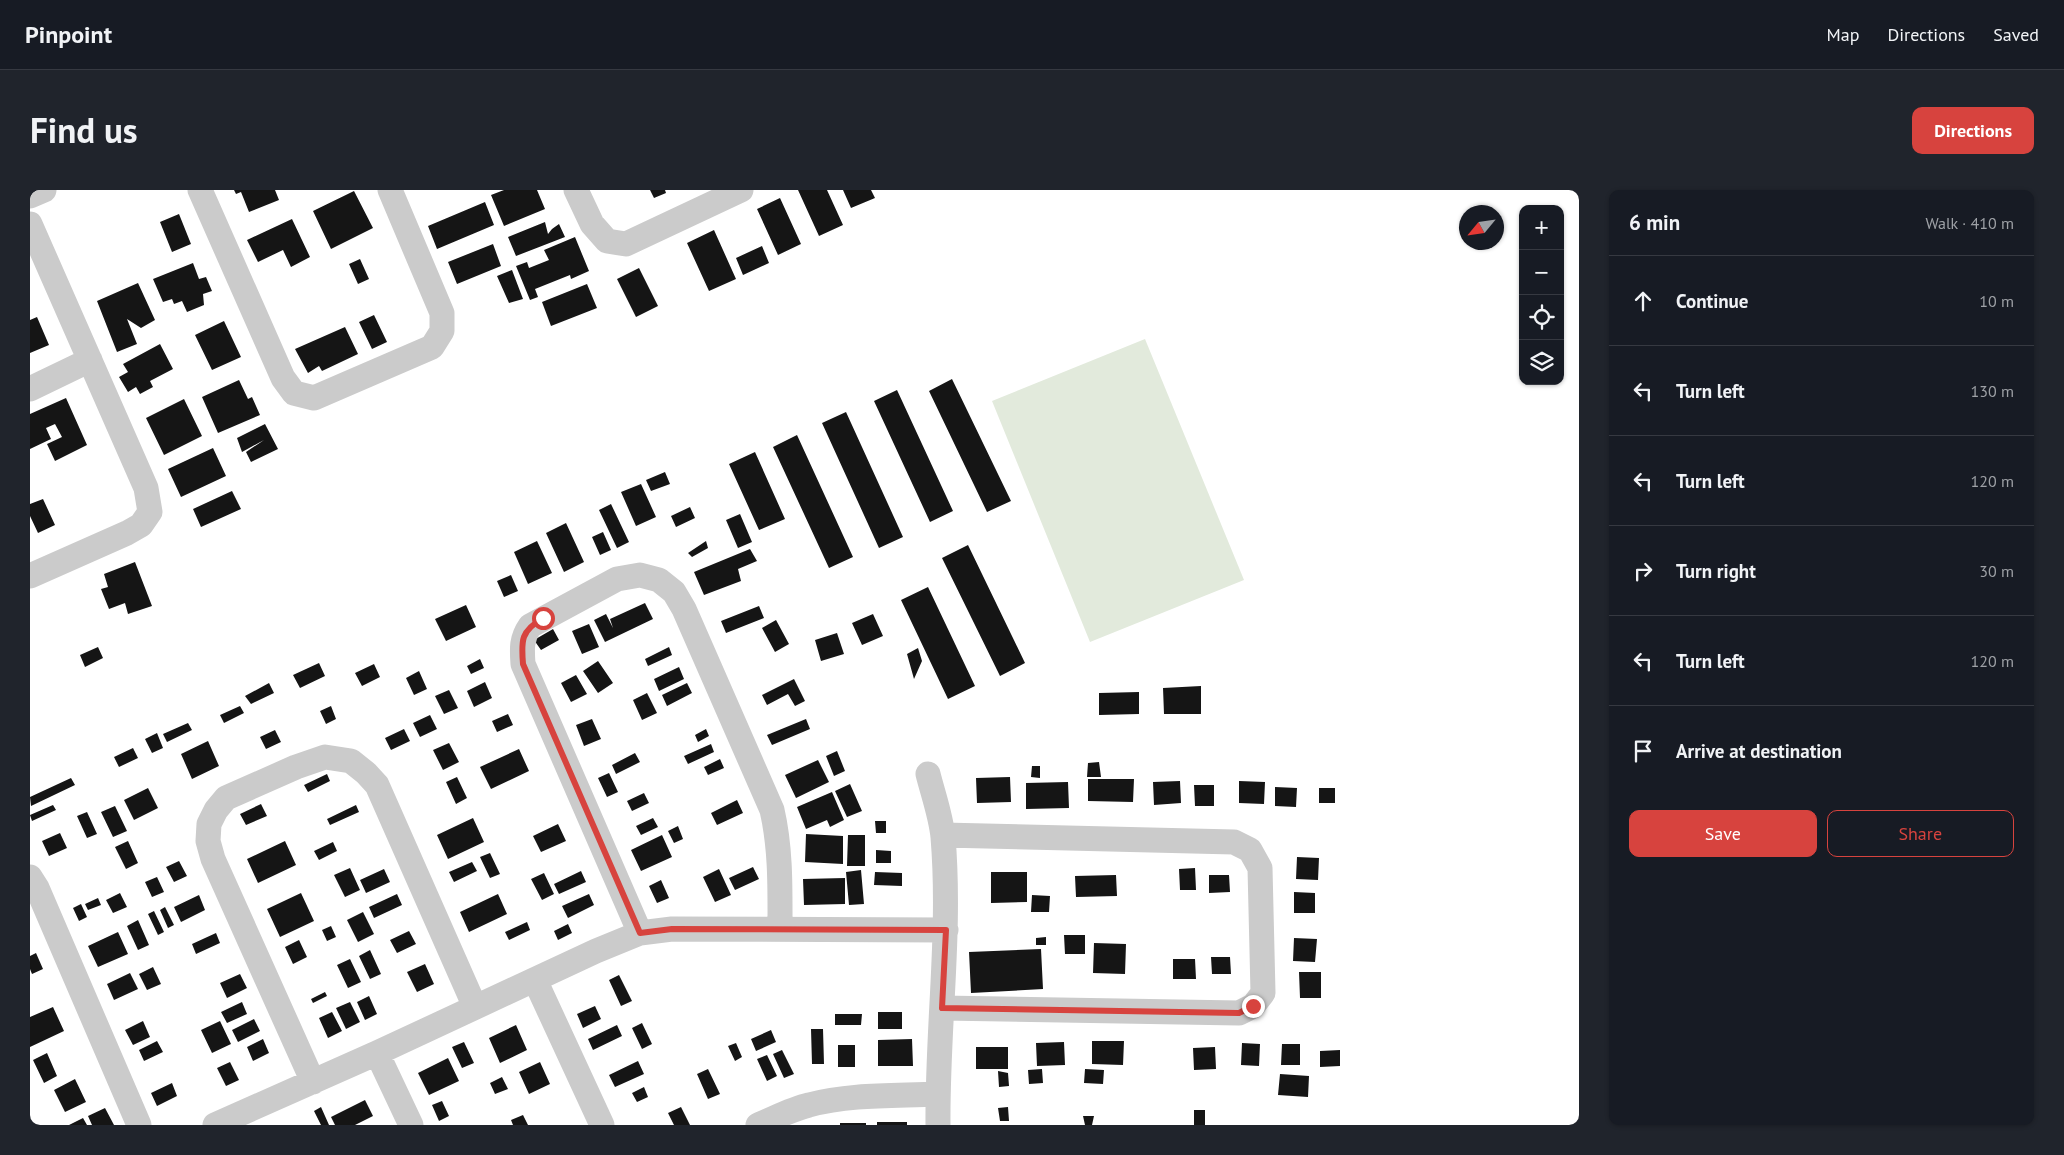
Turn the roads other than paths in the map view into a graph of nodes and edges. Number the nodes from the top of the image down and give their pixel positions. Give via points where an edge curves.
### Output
1 (44, 190) edge
2 (200, 190) edge
3 (390, 190) edge
4 (576, 190) edge
5 (741, 190) edge
6 (30, 196) edge
7 (30, 224) edge
8 (90, 360) junction
9 (30, 389) edge
10 (30, 576) edge
11 (928, 774) dead end
12 (943, 835) junction
13 (30, 876) edge
14 (780, 930) junction
15 (946, 930) junction
16 (640, 933) junction
17 (535, 980) junction
18 (475, 1007) junction
19 (942, 1008) junction
20 (377, 1053) junction
21 (312, 1082) junction
22 (937, 1094) junction
23 (139, 1125) edge
24 (217, 1125) edge
25 (411, 1125) edge
26 (602, 1125) edge
27 (758, 1125) edge
28 (938, 1125) edge

1 - 6 street
2 - 3 street via 283,378 294,392 314,398 432,347 442,331 442,312
4 - 5 street via 592,224 607,241 626,244
7 - 8 street
8 - 9 street
8 - 10 street via 146,488 150,512 141,525 127,533
11 - 12 street
12 - 15 street
12 - 19 street via 1234,842 1250,850 1260,868 1263,993 1253,1006 1239,1013
13 - 23 street
14 - 15 street
14 - 16 street via 672,929
14 - 16 street via 778,835 772,810 684,609 674,592 659,580 640,575 617,579 530,626 521,647 523,664
15 - 19 street
16 - 17 street
17 - 18 street
17 - 26 street
18 - 20 street
18 - 21 street via 377,785 366,773 351,761 325,757 226,798 210,824 208,842 213,859
19 - 22 street
20 - 21 street
20 - 25 street
21 - 24 street
22 - 27 street via 844,1098 792,1110
22 - 28 street

